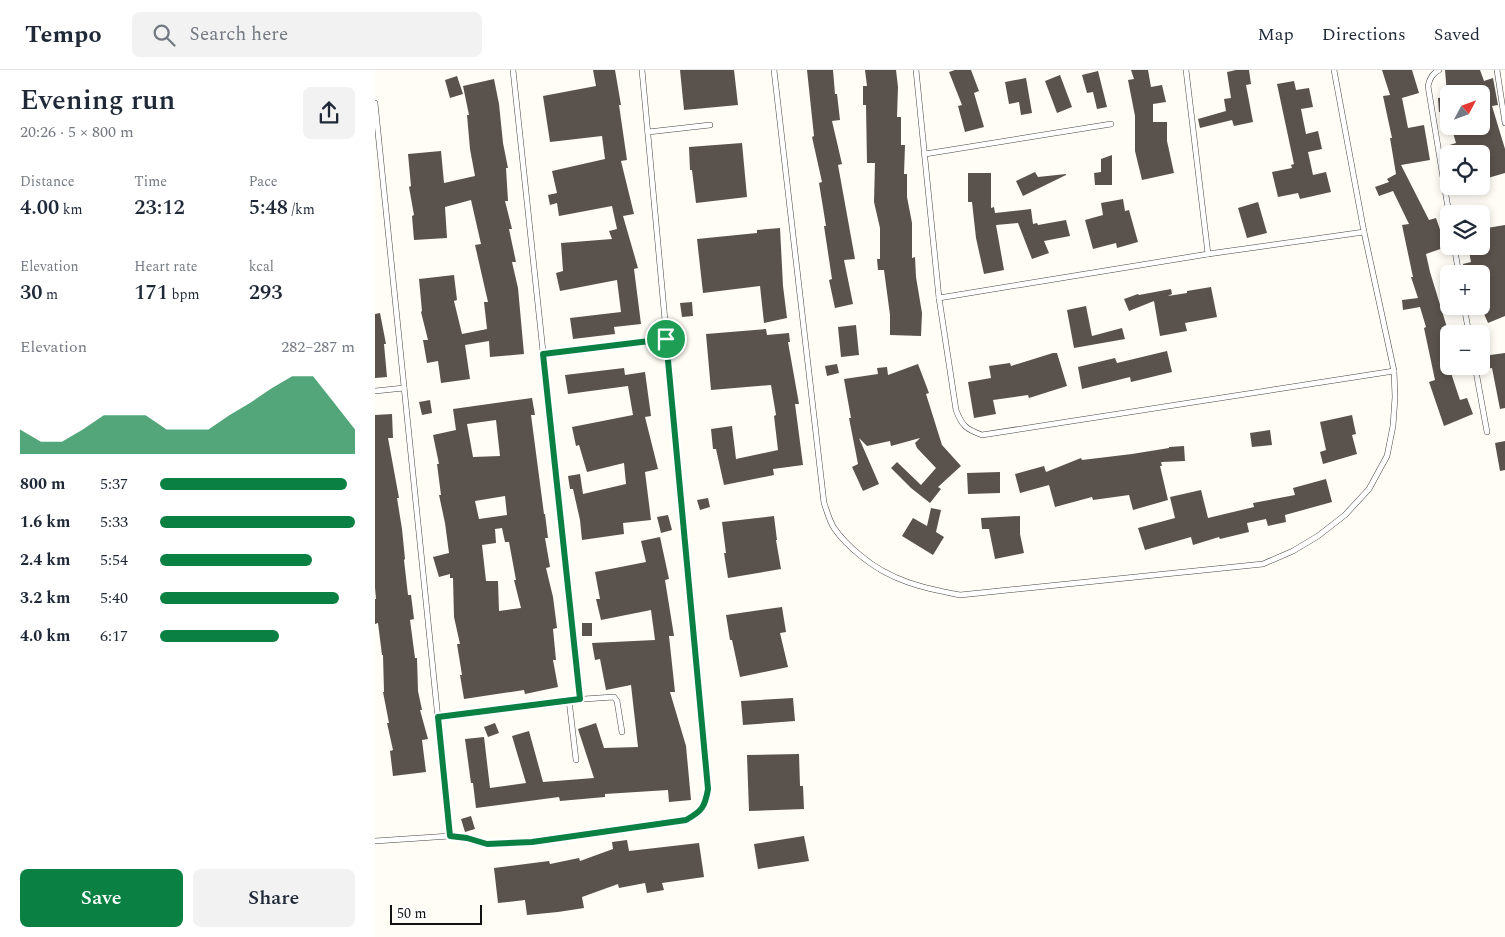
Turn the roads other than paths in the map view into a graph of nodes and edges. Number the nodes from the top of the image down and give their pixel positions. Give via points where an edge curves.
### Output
1 (513, 70) edge
2 (642, 70) edge
3 (774, 70) edge
4 (916, 70) edge
5 (1186, 70) edge
6 (1334, 70) edge
7 (1439, 70) edge
8 (1497, 70) edge
9 (375, 102) edge
10 (1505, 123) edge
11 (1111, 124) dead end
12 (710, 125) dead end
13 (648, 132) junction
14 (925, 154) junction
15 (1448, 205) edge
16 (1364, 232) junction
17 (1208, 254) junction
18 (939, 298) junction
19 (666, 339) junction
20 (543, 354) junction
21 (1394, 371) junction
22 (1477, 375) edge
23 (404, 388) junction
24 (375, 391) edge
25 (1487, 432) dead end
26 (580, 699) junction
27 (569, 700) junction
28 (438, 717) junction
29 (622, 732) dead end
30 (576, 760) dead end
31 (450, 836) junction
32 (375, 841) edge

1 - 20 lane
2 - 13 lane
3 - 21 lane via 824,502 833,527 850,547 871,565 894,578 960,595 1263,564 1318,536 1345,515 1369,489 1387,456 1393,426
4 - 14 lane
5 - 17 lane
6 - 16 lane
7 - 15 lane via 1430,78 1428,86
8 - 10 lane
9 - 23 lane
11 - 14 lane
12 - 13 lane
13 - 19 lane
14 - 18 lane
16 - 17 lane
16 - 21 lane
17 - 18 lane
18 - 21 lane via 956,410 961,423 982,435
19 - 20 lane
19 - 31 lane via 708,789 706,802 699,813 686,820 532,842 487,844
20 - 26 lane
22 - 25 lane
23 - 24 lane
23 - 28 lane
26 - 27 lane
26 - 29 lane via 614,696
27 - 28 lane
27 - 30 lane
28 - 31 lane
31 - 32 lane

